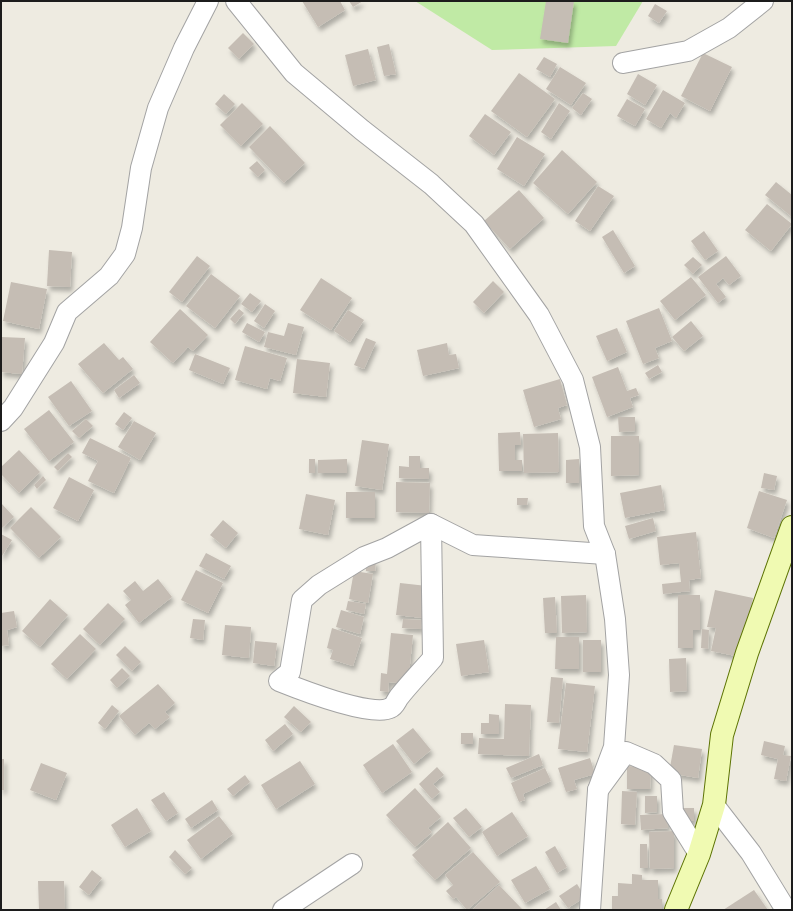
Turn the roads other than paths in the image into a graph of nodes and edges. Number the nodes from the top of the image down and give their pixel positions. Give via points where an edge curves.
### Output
1 (208, 1) edge
2 (236, 1) edge
3 (763, 1) edge
4 (622, 63) dead end
5 (1, 421) edge
6 (431, 524) junction
7 (792, 527) edge
8 (605, 554) junction
9 (598, 790) junction
10 (714, 805) junction
11 (699, 854) junction
12 (352, 864) dead end
13 (283, 910) edge
14 (590, 910) edge
15 (676, 910) edge
16 (786, 910) edge

1 - 5 street via 158,108 141,168 132,228 125,254 109,276 67,312 54,343 13,408
2 - 8 street via 294,73 431,184 474,224 538,315 573,380 590,447 594,526
3 - 4 street via 729,28 688,51
6 - 6 street via 387,548 364,557 319,585 302,600 290,672 279,681 314,696 376,711 388,710 394,706 433,658
6 - 8 street via 473,545
7 - 10 main road via 722,735
8 - 9 street via 615,619 619,675 614,747
9 - 11 street via 626,752 654,764 671,780 673,812
9 - 14 street
10 - 11 main road
10 - 16 street via 751,853
11 - 15 main road
12 - 13 street

